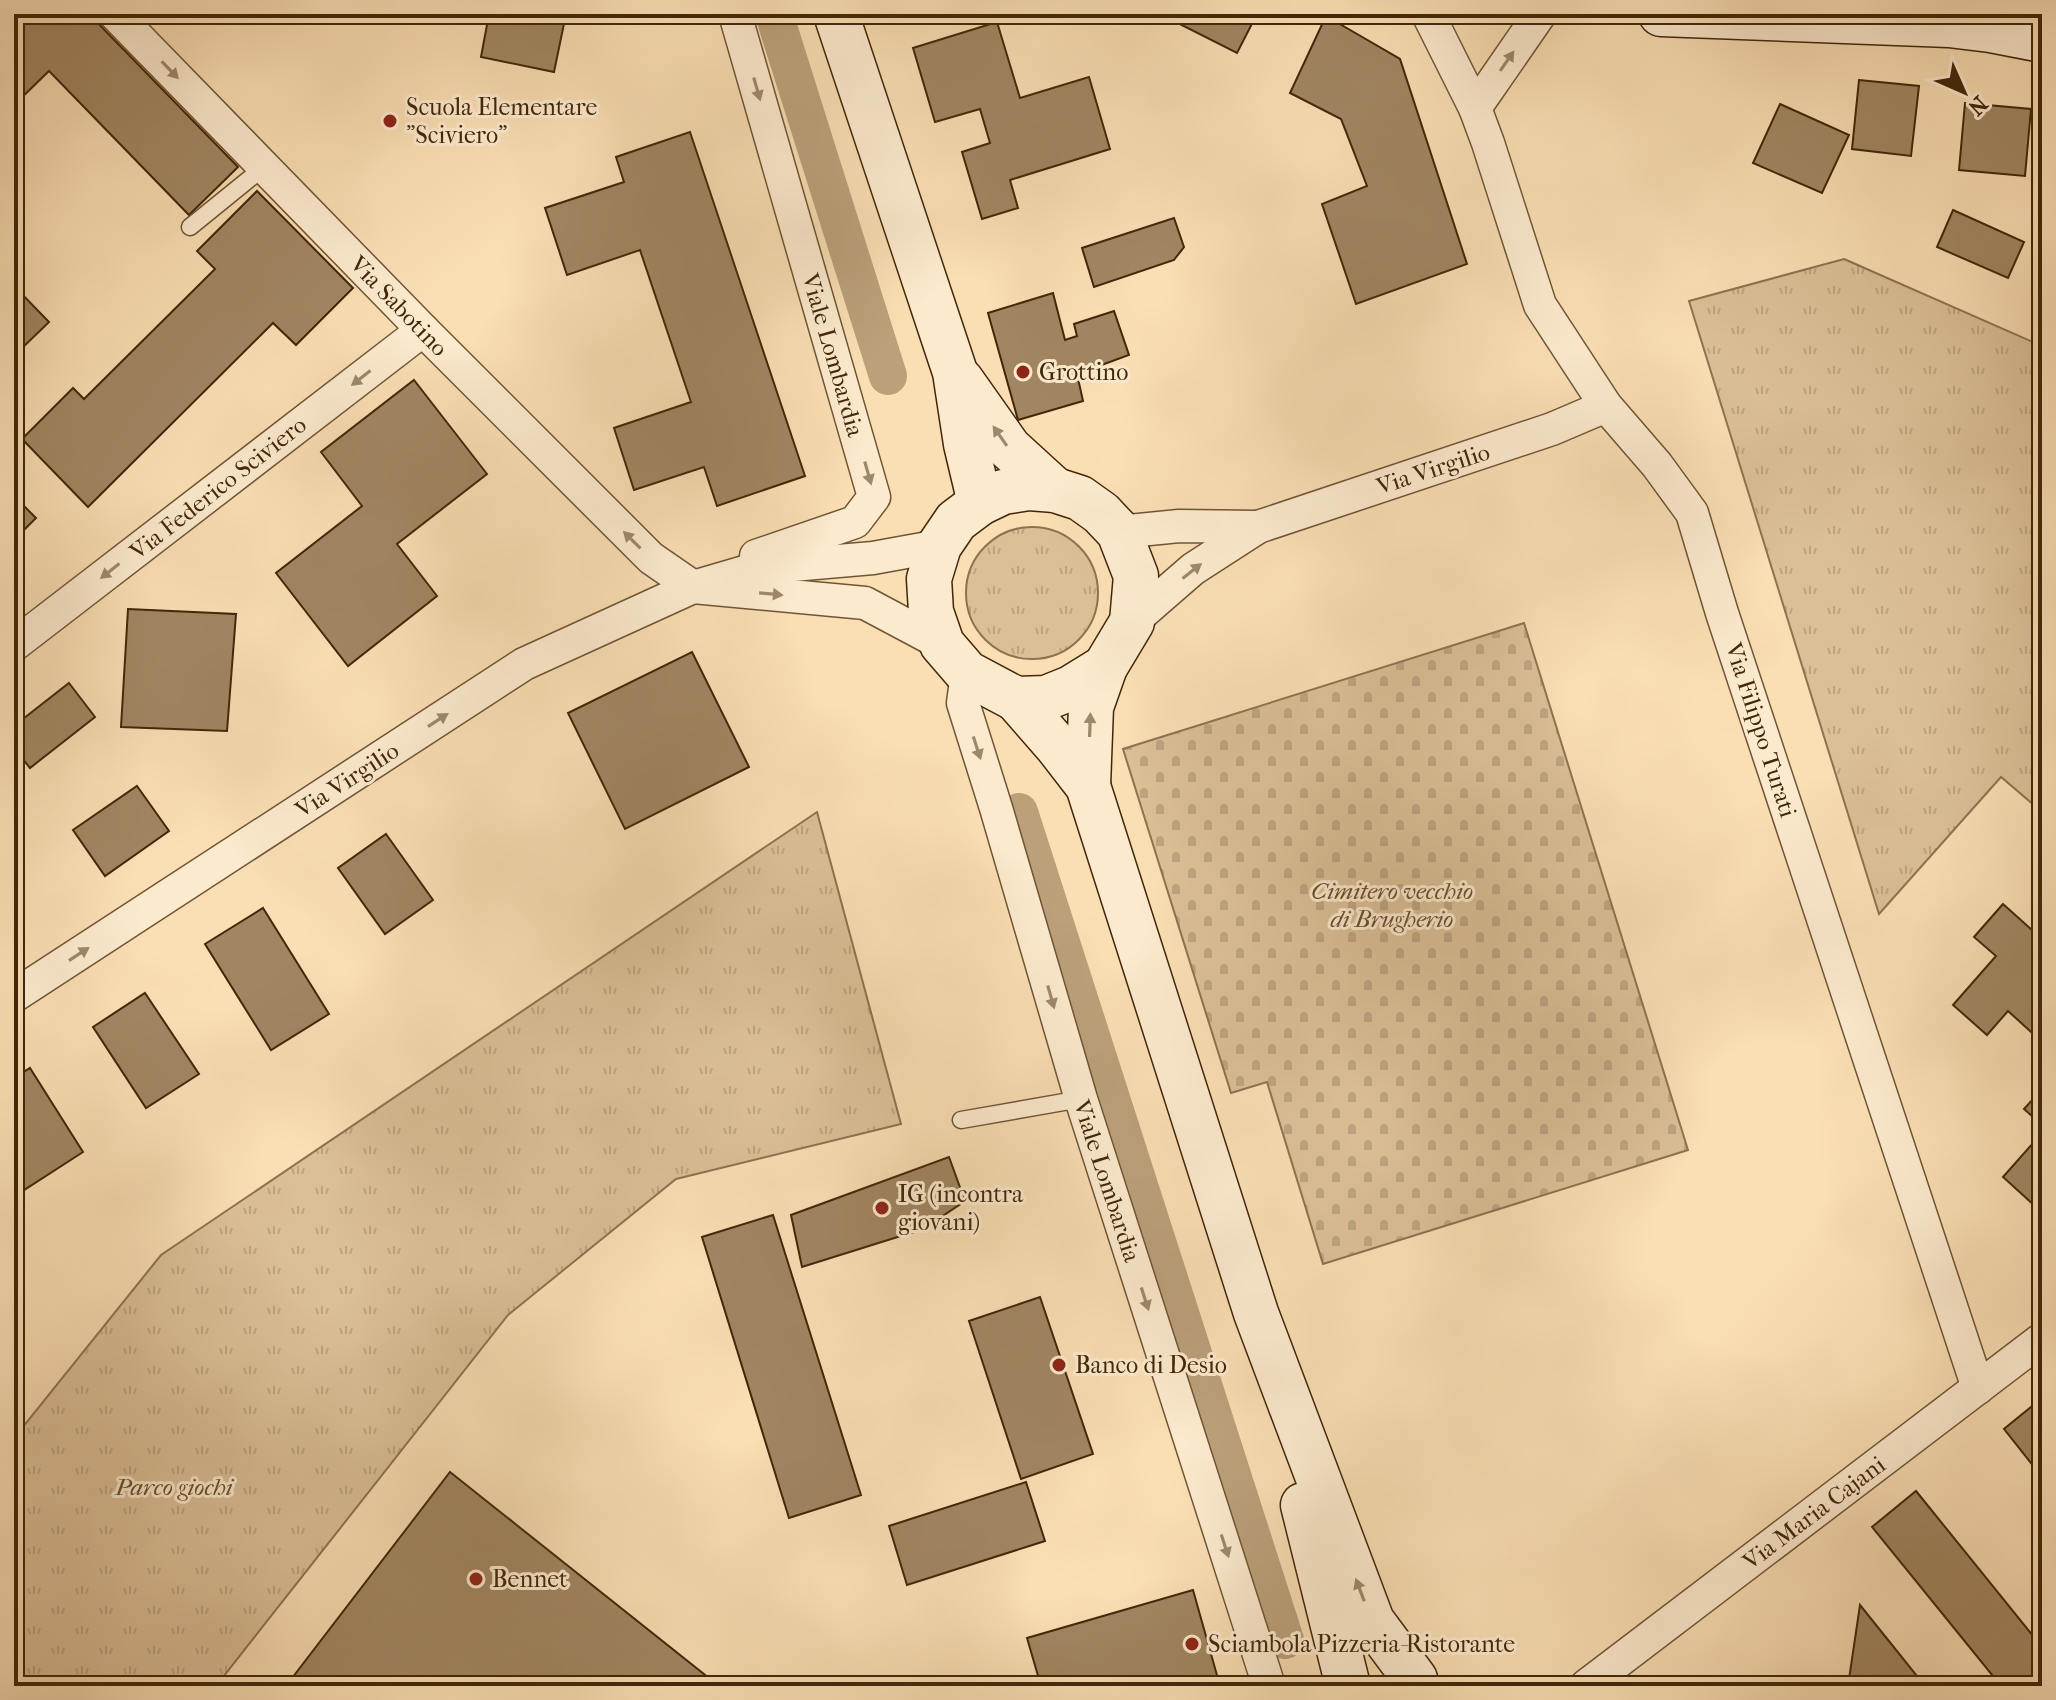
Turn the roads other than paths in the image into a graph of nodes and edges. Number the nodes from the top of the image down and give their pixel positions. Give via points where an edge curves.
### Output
1 (115, 14) edge
2 (735, 14) edge
3 (836, 14) edge
4 (1428, 14) edge
5 (1540, 14) edge
6 (1676, 14) edge
7 (2042, 40) edge
8 (1475, 108) junction
9 (264, 167) junction
10 (190, 227) dead end
11 (423, 330) junction
12 (955, 372) junction
13 (1606, 406) junction
14 (1055, 490) junction
15 (980, 503) junction
16 (1258, 527) junction
17 (1119, 532) junction
18 (939, 546) junction
19 (693, 587) junction
20 (1132, 622) junction
21 (14, 645) edge
22 (954, 658) junction
23 (1105, 667) junction
24 (1016, 699) junction
25 (1088, 786) junction
26 (14, 996) edge
27 (1081, 1099) junction
28 (961, 1120) dead end
29 (1256, 1313) junction
30 (2042, 1339) edge
31 (1978, 1388) junction
32 (1423, 1682) edge
33 (1269, 1686) edge
34 (1348, 1686) edge
35 (1363, 1686) edge
36 (1586, 1686) edge

1 -> 9 street, Via Sabotino
2 -> 19 street, Viale Lombardia via 874,497 855,522 734,563
3 - 12 main road
4 - 8 street, Via Filippo Turati
8 -> 5 street
6 - 7 main road via 1949,25
8 - 13 street, Via Filippo Turati via 1540,305
9 - 10 lane
9 - 11 street, Via Sabotino
19 -> 11 street, Via Sabotino via 651,558
11 -> 21 street, Via Federico Sciviero
14 -> 12 main road via 1009,448
12 - 15 main road
13 - 16 street, Via Virgilio
13 - 31 street, Via Filippo Turati via 1692,513
14 - 15 main road via 1003,492
14 - 17 main road via 1080,498
15 - 18 main road via 956,521
16 - 17 street, Via Virgilio
20 -> 16 street, Via Virgilio via 1193,569
17 - 20 main road via 1136,576
18 - 19 street, Via Virgilio via 758,568
18 - 22 main road via 929,579 931,612
19 -> 22 street, Via Virgilio via 865,603
26 -> 19 street, Via Virgilio via 524,664
20 - 23 main road
22 - 24 main road
22 -> 27 street, Viale Lombardia
23 - 24 main road via 1046,698
25 -> 23 main road via 1091,707
24 - 25 main road
25 - 29 main road
27 - 28 lane
27 -> 33 street, Viale Lombardia
32 -> 29 main road via 1372,1621
29 - 34 main road
30 - 31 street, Via Maria Cajani
31 - 36 street, Via Maria Cajani
32 - 35 main road via 1381,1678

